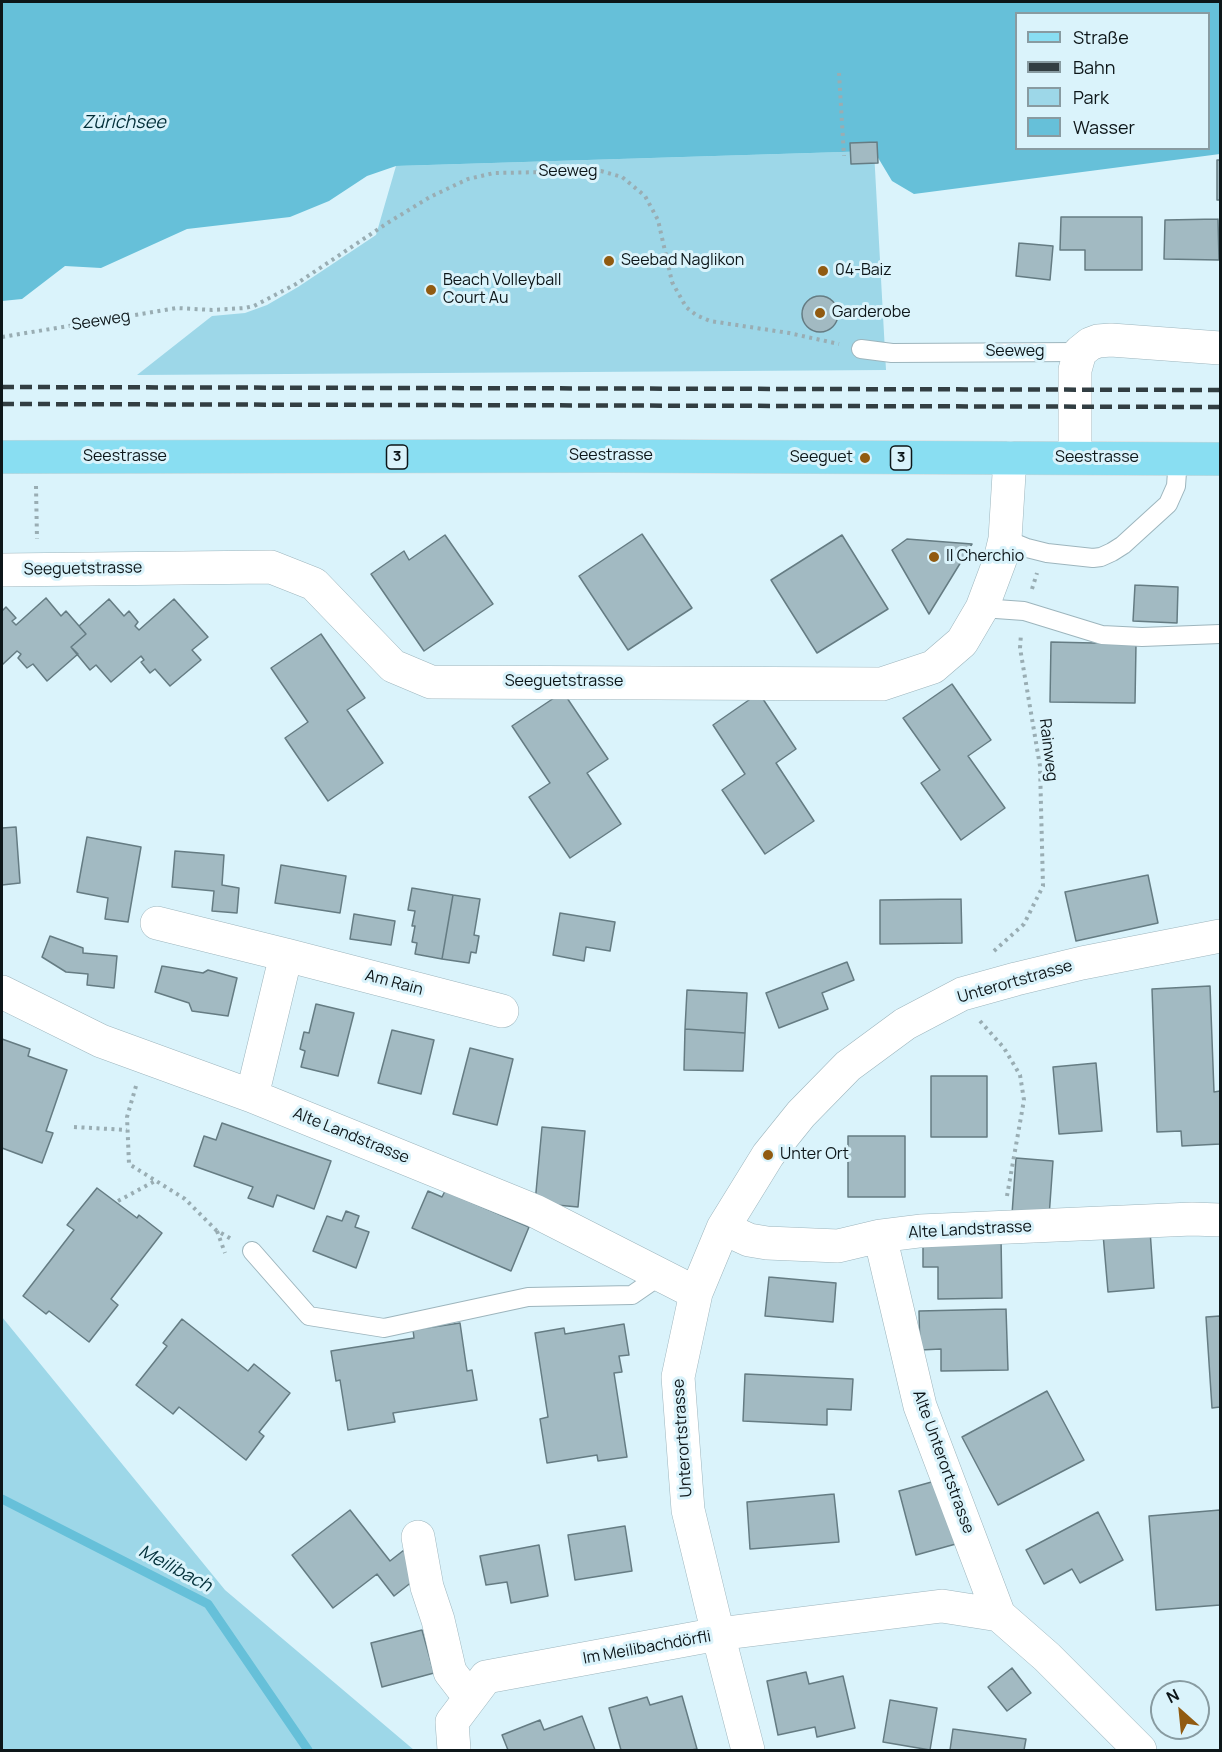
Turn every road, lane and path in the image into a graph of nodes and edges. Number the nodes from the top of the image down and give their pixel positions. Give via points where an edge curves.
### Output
1 (839, 73) dead end
2 (844, 156) dead end
3 (2, 337) edge
4 (1221, 348) edge
5 (861, 349) joint
6 (1080, 352) junction
7 (2, 457) edge
8 (1075, 457) junction
9 (1010, 458) junction
10 (1178, 458) junction
11 (1221, 459) edge
12 (36, 483) dead end
13 (36, 534) dead end
14 (1005, 539) junction
15 (1042, 552) junction
16 (2, 570) edge
17 (982, 608) junction
18 (1024, 610) junction
19 (1221, 634) edge
20 (157, 923) dead end
21 (1221, 936) edge
22 (1005, 942) dead end
23 (286, 955) junction
24 (2, 992) edge
25 (502, 1011) dead end
26 (984, 1027) dead end
27 (145, 1057) junction
28 (252, 1096) junction
29 (74, 1127) dead end
30 (128, 1130) junction
31 (156, 1181) junction
32 (118, 1200) dead end
33 (1221, 1220) edge
34 (1001, 1227) junction
35 (723, 1228) junction
36 (216, 1230) junction
37 (880, 1236) junction
38 (252, 1251) joint
39 (225, 1253) dead end
40 (661, 1275) junction
41 (696, 1293) junction
42 (418, 1537) dead end
43 (999, 1615) junction
44 (718, 1634) junction
45 (470, 1698) junction
46 (454, 1750) edge
47 (748, 1750) edge
48 (1140, 1750) edge

1 - 2 path
3 - 5 path, Seeweg via 177,308 254,306 296,284 430,197 481,175 601,171 622,177 645,196 658,220 672,282 696,315 710,321
4 - 6 street, Seeweg via 1111,340 1090,344
5 - 6 lane, Seeweg via 892,353
6 - 8 street via 1075,370
7 - 9 main road, Seestrasse / 3
8 - 9 main road, Seestrasse / 3
8 - 10 main road, Seestrasse / 3
9 - 14 street, Seeguetstrasse
10 - 11 main road, Seestrasse / 3
10 - 15 lane via 1176,486 1168,504 1123,545 1101,557
12 - 13 path
14 - 15 lane
14 - 17 street, Seeguetstrasse
15 - 18 path, Rainweg
16 - 17 street, Seeguetstrasse via 271,567 314,584 393,666 431,682 882,684 933,667 962,642
17 - 18 lane
18 - 19 lane via 1102,635
18 - 22 path, Rainweg via 1020,648 1040,766 1043,886 1024,924
20 - 23 street, Am Rain
21 - 35 street, Unterortstrasse via 1082,963 962,994 905,1024 848,1066 801,1114 768,1155
23 - 25 street, Am Rain
23 - 28 street
24 - 27 street, Alte Landstrasse via 101,1041
26 - 34 path via 1004,1048 1020,1075 1024,1100
27 - 28 street, Alte Landstrasse
27 - 30 path via 127,1117
28 - 40 street, Alte Landstrasse via 535,1211
29 - 30 path
30 - 31 path via 129,1164
31 - 32 path
31 - 36 path via 184,1199
33 - 34 street, Alte Landstrasse
34 - 37 street, Alte Landstrasse
35 - 37 street, Alte Landstrasse via 767,1243 838,1245
35 - 41 street, Unterortstrasse
36 - 38 path
36 - 39 path
37 - 43 street, Alte Unterortstrasse via 920,1406
38 - 40 lane via 309,1316 384,1328 528,1297 632,1295
40 - 41 street, Alte Landstrasse
41 - 44 street, Unterortstrasse via 678,1377 688,1510
42 - 45 street via 450,1672
43 - 44 street via 942,1606
43 - 48 street
44 - 45 street, Im Meilibachdörfli via 486,1677
44 - 47 street, Im Meilibachdörfli
45 - 46 street, Im Meilibachdörfli via 452,1722

